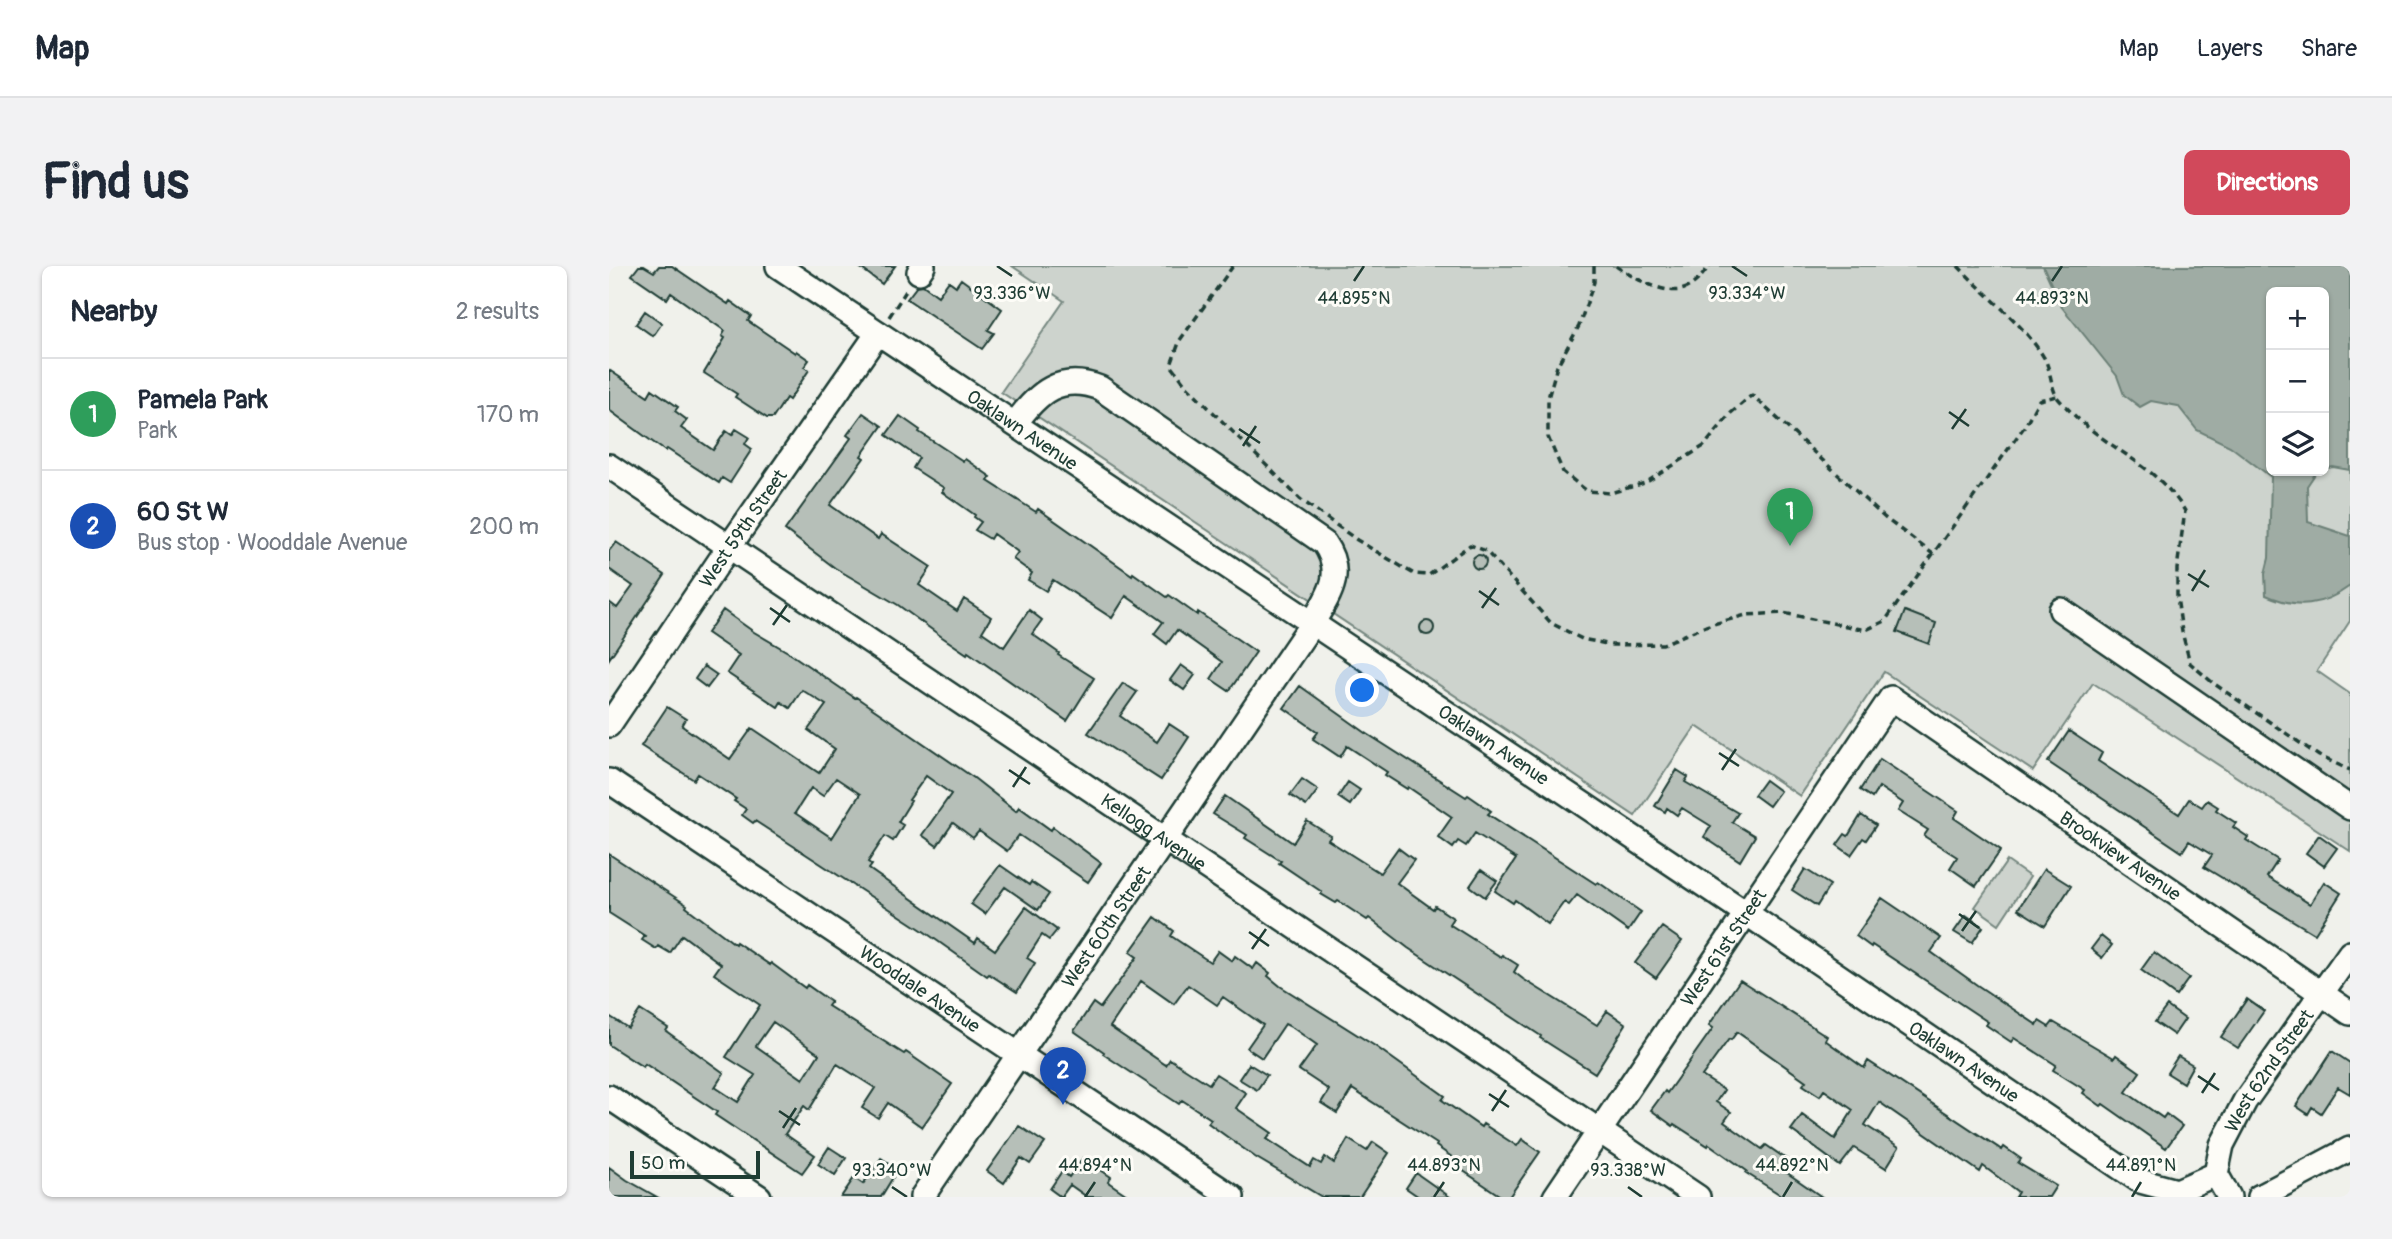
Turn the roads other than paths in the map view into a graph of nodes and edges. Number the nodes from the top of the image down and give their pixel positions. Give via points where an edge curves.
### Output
1 (778, 266) edge
2 (878, 333) junction
3 (1015, 424) junction
4 (609, 466) edge
5 (729, 547) junction
6 (2061, 610) dead end
7 (1313, 622) junction
8 (1891, 698) joint
9 (609, 725) edge
10 (609, 781) edge
11 (2350, 808) edge
12 (1165, 839) junction
13 (1747, 913) junction
14 (2350, 953) edge
15 (2322, 995) junction
16 (2350, 1013) edge
17 (1019, 1054) junction
18 (609, 1097) edge
19 (1600, 1131) junction
20 (2350, 1149) edge
21 (2216, 1174) junction
22 (759, 1197) edge
23 (922, 1197) edge
24 (1232, 1197) edge
25 (1555, 1197) edge
26 (1698, 1197) edge
27 (2229, 1197) edge
28 (2259, 1197) edge

1 - 2 street, Oaklawn Avenue
2 - 3 street, Oaklawn Avenue
2 - 5 street, West 59th Street
3 - 7 street, Oaklawn Avenue
3 - 7 street, West 60th Street via 1026,408 1053,386 1068,382 1100,388 1324,543 1335,570 1326,601
4 - 5 street, Kellogg Avenue
5 - 9 street, West 59th Street
5 - 12 street, Kellogg Avenue
6 - 11 street
7 - 12 street, West 60th Street
7 - 13 street, Oaklawn Avenue
8 - 13 street, West 61st Street
8 - 15 street, Brookview Avenue
10 - 17 street, Wooddale Avenue
12 - 17 street, West 60th Street
12 - 19 street, Kellogg Avenue
13 - 19 street, West 61st Street
13 - 21 street, Oaklawn Avenue via 2140,1181 2177,1191
14 - 15 street, West 62nd Street
15 - 16 street, Brookview Avenue
15 - 21 street, West 62nd Street via 2245,1101 2222,1145
17 - 23 street, West 60th Street
17 - 24 street, Wooddale Avenue
18 - 22 street
19 - 25 street, West 61st Street
19 - 26 street, Kellogg Avenue
20 - 28 street
21 - 27 street

